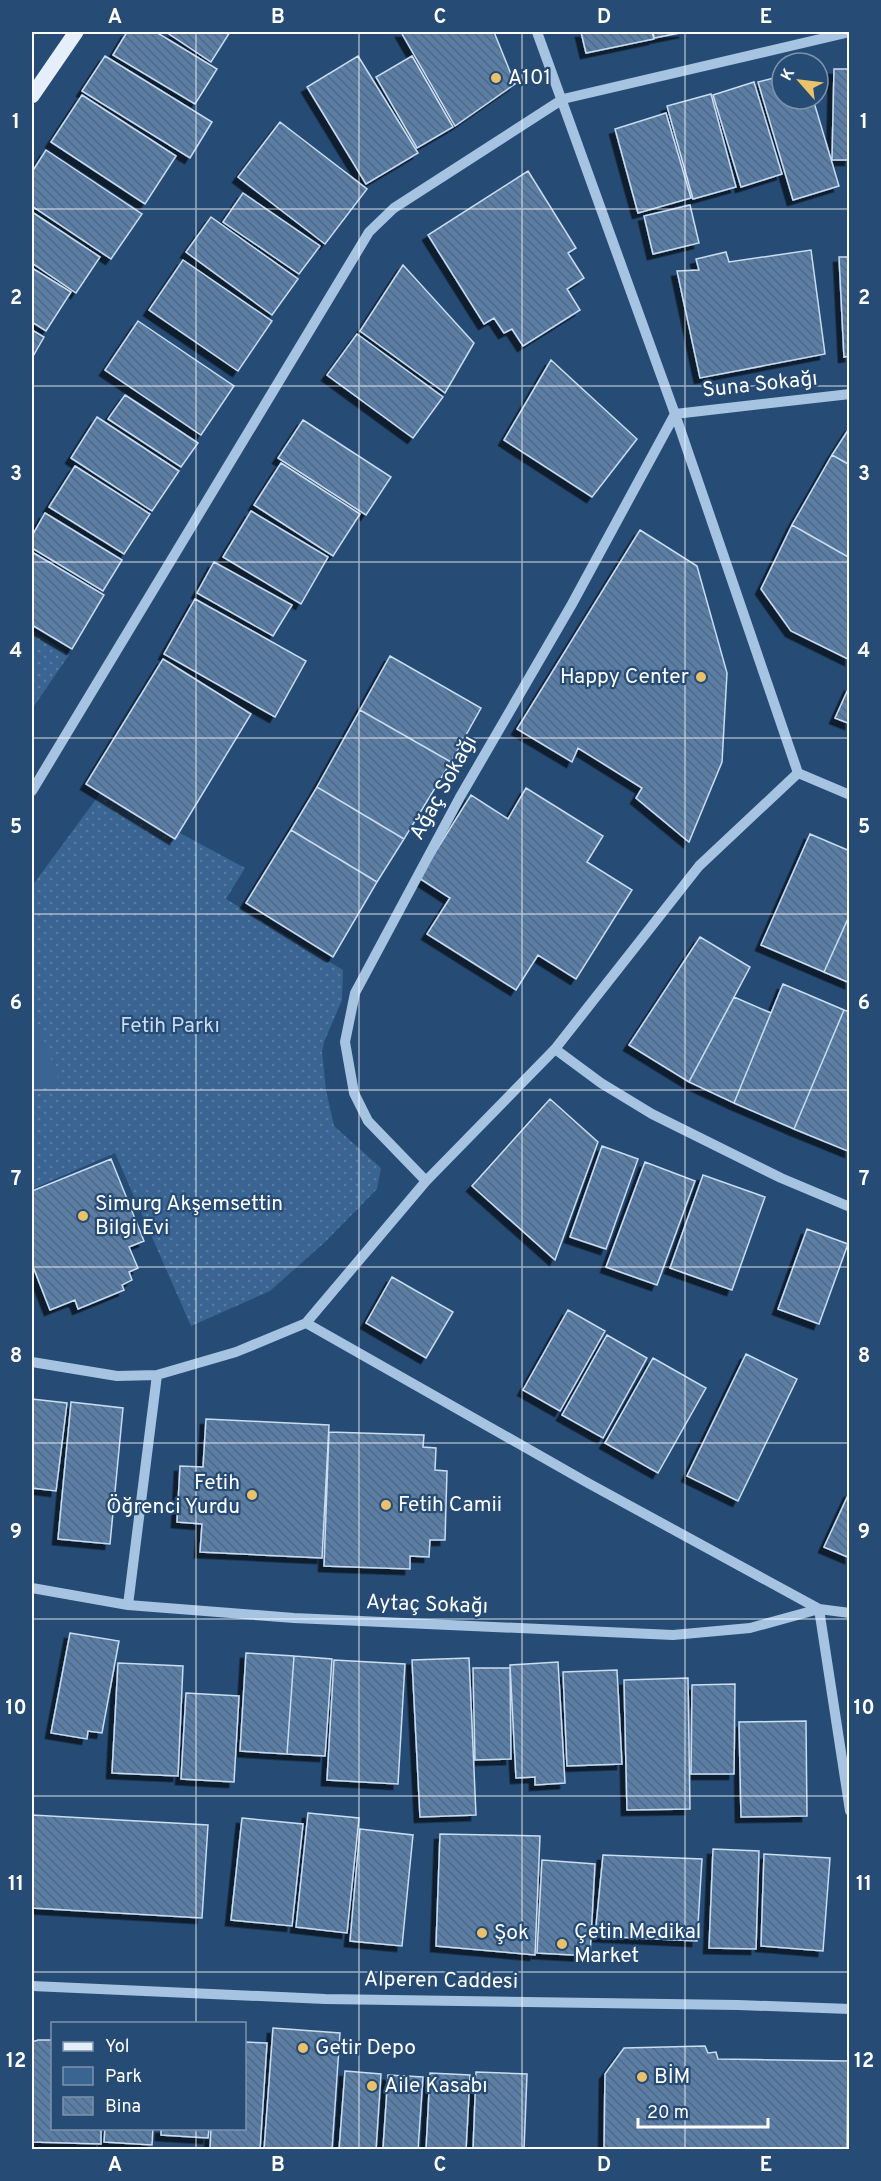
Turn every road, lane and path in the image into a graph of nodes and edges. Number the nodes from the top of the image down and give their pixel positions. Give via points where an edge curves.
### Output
1 (76, 32) edge
2 (537, 32) edge
3 (849, 32) edge
4 (32, 96) edge
5 (563, 99) junction
6 (849, 394) edge
7 (675, 414) junction
8 (798, 773) junction
9 (32, 791) edge
10 (849, 795) edge
11 (555, 1049) junction
12 (426, 1181) junction
13 (849, 1207) edge
14 (306, 1323) junction
15 (32, 1362) edge
16 (157, 1375) junction
17 (32, 1588) edge
18 (128, 1605) junction
19 (819, 1609) junction
20 (849, 1613) edge
21 (849, 1812) edge
22 (32, 1986) edge
23 (849, 2009) edge

1 - 4 main road
2 - 5 street
3 - 5 street
5 - 7 street
5 - 9 street via 394,208 369,232
6 - 7 street, Suna Sokağı
7 - 8 street
7 - 12 street, Ağaç Sokağı via 355,993 345,1042 354,1093 368,1121
8 - 10 street
8 - 11 street via 699,866
11 - 12 street
11 - 13 street via 652,1114
12 - 14 street
14 - 16 street via 236,1352
14 - 19 street
15 - 16 street via 117,1376
16 - 18 street
17 - 18 street, Aytaç Sokağı
18 - 19 street, Aytaç Sokağı via 294,1618 673,1635 750,1628
19 - 20 street
19 - 21 street
22 - 23 street, Alperen Caddesi via 325,1999

